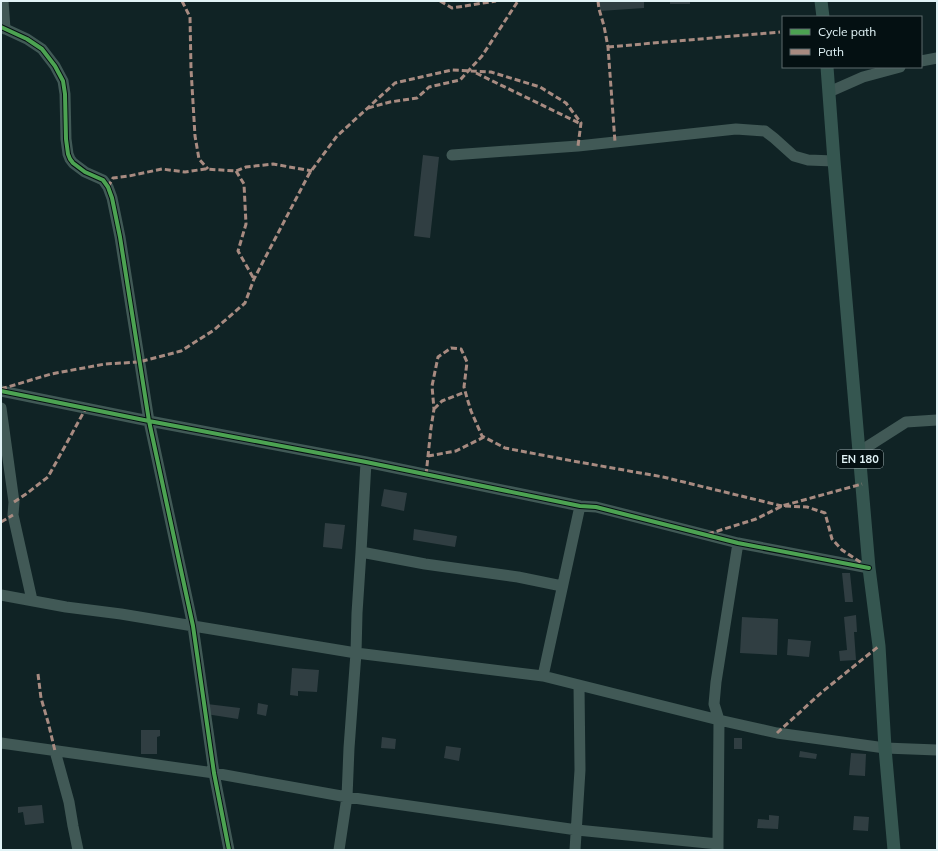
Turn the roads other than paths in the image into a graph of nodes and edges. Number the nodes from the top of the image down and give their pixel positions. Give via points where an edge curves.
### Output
1 (3, 1) edge
2 (821, 1) edge
3 (823, 16) edge
4 (3, 28) edge
5 (937, 58) edge
6 (922, 61) edge
7 (827, 68) edge
8 (896, 68) edge
9 (829, 92) junction
10 (452, 155) dead end
11 (834, 160) junction
12 (1, 391) edge
13 (1, 408) edge
14 (937, 420) edge
15 (149, 421) junction
16 (859, 452) junction
17 (366, 462) junction
18 (580, 506) junction
19 (738, 543) junction
20 (362, 552) junction
21 (869, 568) junction
22 (562, 586) junction
23 (1, 595) edge
24 (32, 600) junction
25 (193, 626) junction
26 (356, 653) junction
27 (543, 676) junction
28 (579, 685) junction
29 (720, 720) junction
30 (1, 743) edge
31 (885, 748) junction
32 (937, 750) edge
33 (55, 751) junction
34 (214, 773) junction
35 (347, 797) junction
36 (577, 830) junction
37 (718, 847) edge
38 (78, 850) edge
39 (229, 850) edge
40 (339, 850) edge
41 (575, 850) edge
42 (894, 850) edge

1 - 4 street
2 - 3 main road
4 - 15 street via 42,49 55,66 63,81 66,139 70,159 85,172 103,180 108,187 120,236
5 - 6 street
7 - 9 main road, EN 180
8 - 9 street via 863,77
9 - 11 main road, EN 180
10 - 11 street via 578,146 736,129 765,131 794,156 808,160
11 - 16 main road, EN 180
12 - 15 street
13 - 24 street via 14,502 13,515
14 - 16 street via 906,422
15 - 17 street
15 - 25 street
16 - 21 main road, EN 180
17 - 18 street
17 - 20 street
18 - 19 street via 596,507
18 - 22 street
19 - 21 street
19 - 29 street via 716,682 714,704
20 - 22 street
20 - 26 street
21 - 31 main road, EN 180 via 879,646
22 - 27 street
23 - 24 street
24 - 25 street
25 - 26 street
25 - 34 street
26 - 27 street
26 - 35 street
27 - 28 street
28 - 29 street
28 - 36 street via 580,770
29 - 31 street via 777,733
29 - 37 street
30 - 33 street
31 - 32 street
31 - 42 main road, EN 180
33 - 34 street
33 - 38 street via 69,802
34 - 35 street
34 - 39 street
35 - 36 street
35 - 40 street
36 - 37 street
36 - 41 street

